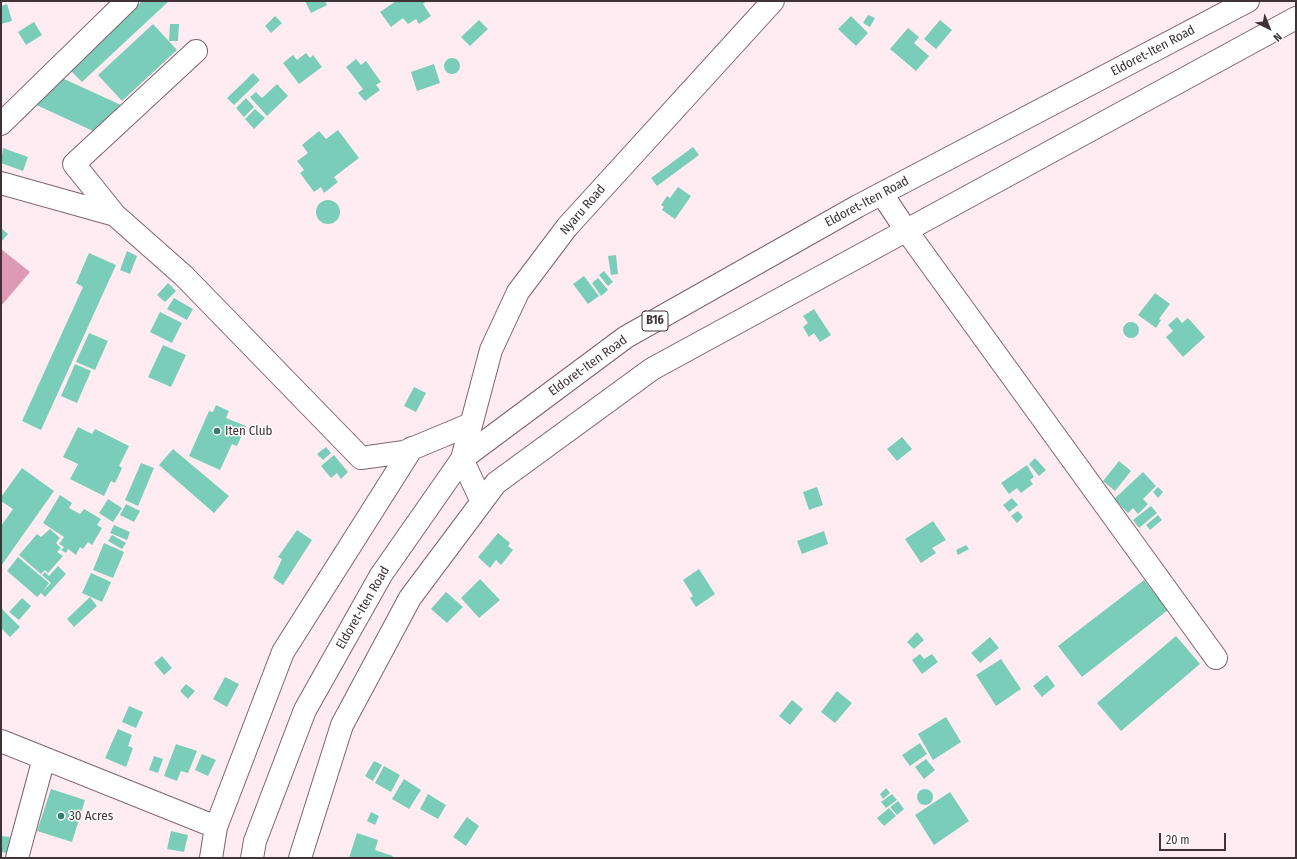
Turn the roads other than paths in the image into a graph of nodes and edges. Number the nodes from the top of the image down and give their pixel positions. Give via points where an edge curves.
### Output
1 (127, 1) edge
2 (773, 1) edge
3 (1248, 1) edge
4 (1296, 18) edge
5 (196, 51) dead end
6 (1, 124) edge
7 (1, 183) edge
8 (882, 194) junction
9 (115, 215) junction
10 (906, 230) junction
11 (471, 424) junction
12 (412, 448) junction
13 (462, 459) junction
14 (482, 502) junction
15 (1216, 658) dead end
16 (1, 741) edge
17 (44, 758) junction
18 (216, 827) junction
19 (17, 858) edge
20 (211, 858) edge
21 (252, 858) edge
22 (300, 858) edge

1 - 6 street
2 - 11 street, Nyaru Road via 567,227 518,292 491,350
3 - 8 street, Eldoret-Iten Road / B16
4 - 10 street
5 - 9 street via 74,164
7 - 9 street
8 - 10 street
8 - 13 street, Eldoret-Iten Road / B16 via 626,337
9 - 12 street via 184,276 361,458 404,452
10 - 14 street via 652,369 496,483
10 - 15 street
11 - 12 street
11 - 13 street, Nyaru Road
12 - 18 street via 283,652
13 - 14 street
13 - 21 street, Eldoret-Iten Road / B16 via 381,575 305,710 255,841
14 - 22 street via 410,598 342,726
16 - 17 street
17 - 18 street
17 - 19 street
18 - 20 street

